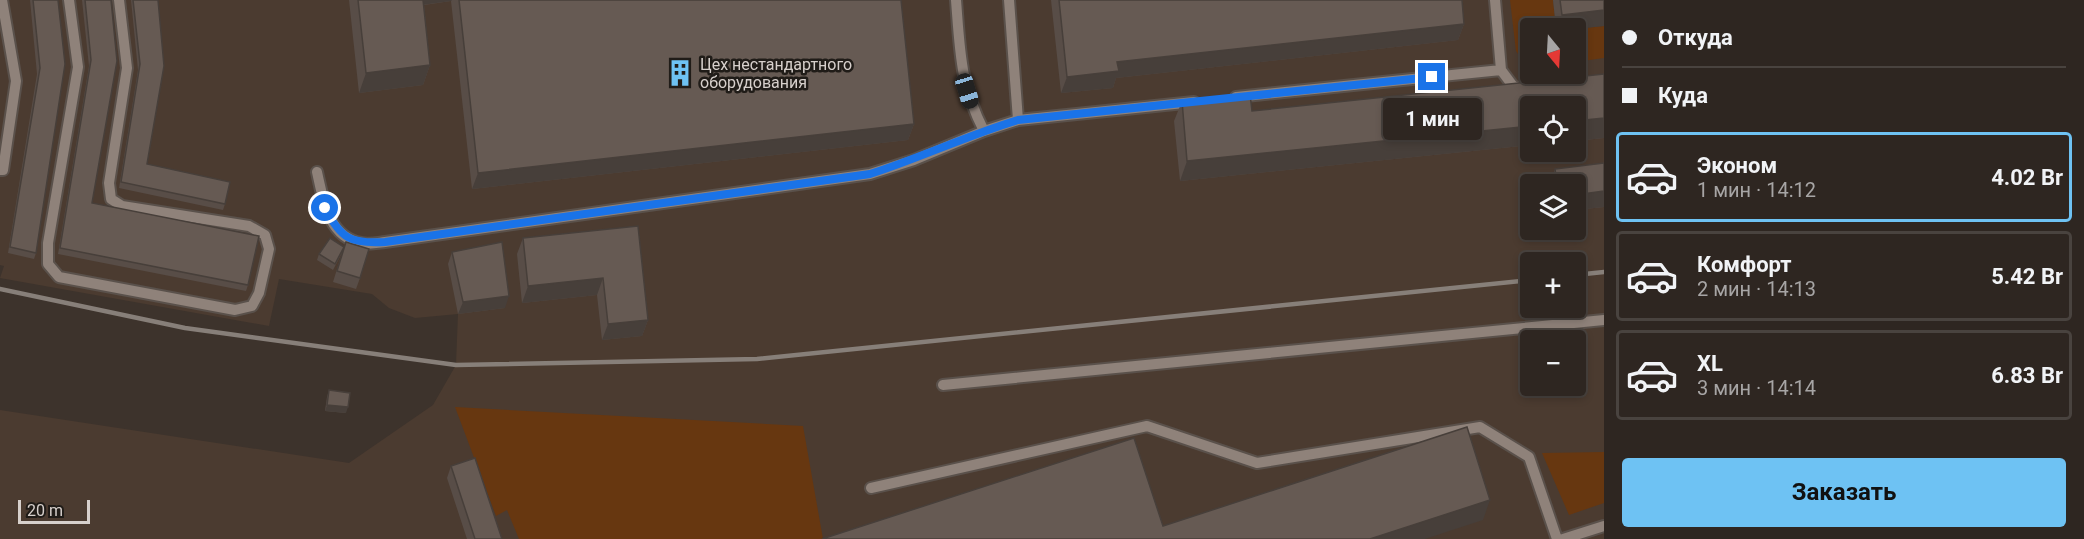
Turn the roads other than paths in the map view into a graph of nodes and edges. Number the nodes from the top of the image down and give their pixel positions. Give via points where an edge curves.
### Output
1 (2, 0) edge
2 (69, 0) edge
3 (119, 0) edge
4 (956, 0) edge
5 (1009, 0) edge
6 (1495, 0) edge
7 (1502, 70) junction
8 (1530, 91) edge
9 (1230, 98) edge
10 (1207, 100) edge
11 (1018, 120) junction
12 (984, 131) junction
13 (0, 170) edge
14 (317, 172) dead end
15 (1604, 320) edge
16 (944, 385) dead end
17 (871, 488) dead end
18 (1604, 526) edge
19 (1557, 539) edge
20 (1563, 539) edge

1 - 13 lane via 16,81
2 - 3 lane via 78,67 48,243 48,264 59,277 235,310 252,306 269,249 265,235 249,226 122,206 111,199 109,183 127,68
4 - 12 lane via 962,75
5 - 11 lane
6 - 7 lane
7 - 8 lane via 1513,86
7 - 9 lane
10 - 11 lane
11 - 12 lane
12 - 14 lane via 870,174 385,242 361,243 343,236 325,208
15 - 16 lane
17 - 19 lane via 1147,426 1257,463 1480,427 1528,457
18 - 20 lane

